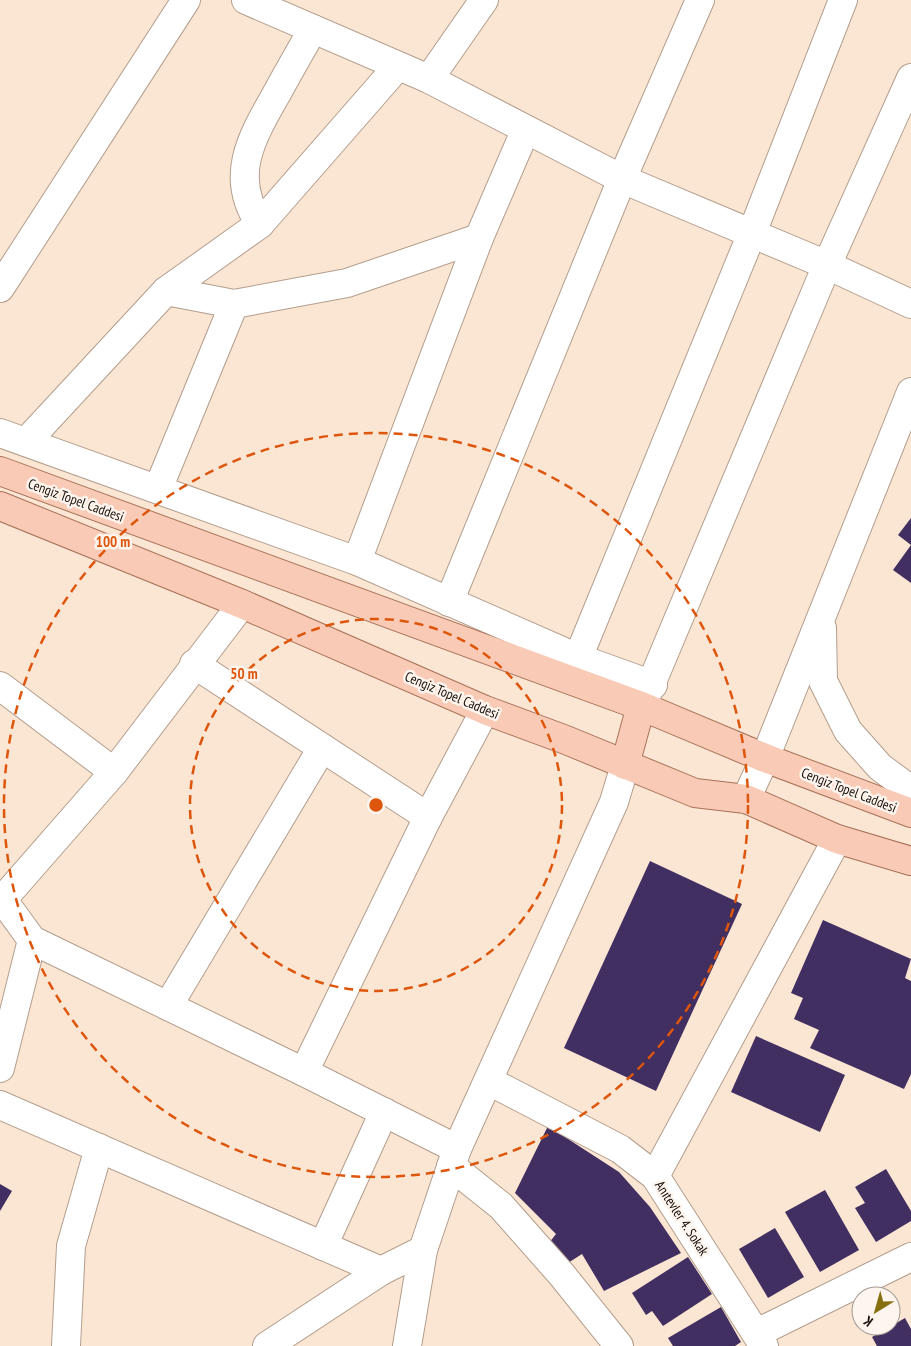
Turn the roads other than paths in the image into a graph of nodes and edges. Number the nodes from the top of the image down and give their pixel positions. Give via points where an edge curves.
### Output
1 (186, 0) edge
2 (246, 0) edge
3 (484, 0) edge
4 (700, 0) edge
5 (844, 0) edge
6 (313, 29) junction
7 (398, 66) junction
8 (911, 78) edge
9 (429, 79) junction
10 (525, 131) junction
11 (622, 179) junction
12 (260, 224) junction
13 (752, 233) junction
14 (479, 238) junction
15 (826, 265) junction
16 (0, 288) edge
17 (166, 291) junction
18 (234, 304) junction
19 (911, 304) edge
20 (911, 392) edge
21 (0, 433) edge
22 (26, 442) junction
23 (0, 471) edge
24 (158, 489) junction
25 (0, 506) edge
26 (356, 561) junction
27 (448, 602) junction
28 (242, 604) junction
29 (822, 615) junction
30 (578, 658) junction
31 (194, 664) junction
32 (0, 686) edge
33 (647, 696) junction
34 (485, 710) junction
35 (322, 748) junction
36 (765, 758) junction
37 (625, 765) junction
38 (114, 772) junction
39 (911, 790) edge
40 (746, 799) junction
41 (911, 813) edge
42 (428, 817) junction
43 (837, 839) junction
44 (911, 861) edge
45 (1, 898) edge
46 (32, 940) junction
47 (168, 1006) junction
48 (0, 1068) edge
49 (304, 1072) junction
50 (489, 1081) junction
51 (0, 1104) edge
52 (384, 1112) junction
53 (99, 1148) junction
54 (454, 1158) junction
55 (655, 1176) junction
56 (324, 1246) junction
57 (423, 1250) junction
58 (911, 1257) edge
59 (381, 1271) junction
60 (761, 1340) edge
61 (410, 1344) edge
62 (66, 1346) edge
63 (267, 1346) edge
64 (618, 1346) edge

1 - 16 street
2 - 6 street
3 - 9 street
4 - 11 street
5 - 13 street
6 - 7 street
6 - 12 street via 254,132 248,151 244,185 247,200
7 - 9 street
7 - 12 street
8 - 15 street
9 - 10 street
10 - 11 street
10 - 14 street
11 - 13 street
11 - 27 street
12 - 17 street
13 - 15 street
13 - 30 street
14 - 18 street via 347,283
14 - 26 street
15 - 19 street
15 - 33 street
17 - 18 street
17 - 22 street
18 - 24 street
20 - 29 street
21 - 22 street
22 - 24 street
23 - 33 main road, Cengiz Topel Caddesi
24 - 26 street
25 - 28 main road, Cengiz Topel Caddesi
26 - 27 street
27 - 30 street
28 - 31 street
28 - 34 main road, Cengiz Topel Caddesi
29 - 36 street
29 - 39 street via 823,681 848,731 880,767
30 - 33 street
31 - 35 street
31 - 38 street
32 - 38 street
33 - 36 main road, Cengiz Topel Caddesi
33 - 37 main road
34 - 37 main road, Cengiz Topel Caddesi
34 - 42 street
35 - 42 street
35 - 47 street
36 - 40 street
36 - 41 main road, Cengiz Topel Caddesi
37 - 40 main road, Cengiz Topel Caddesi via 694,793
37 - 50 street via 614,802
38 - 45 street
40 - 43 main road, Cengiz Topel Caddesi
42 - 49 street
43 - 44 main road, Cengiz Topel Caddesi
43 - 55 street
45 - 46 street
46 - 47 street
46 - 48 street
47 - 49 street
49 - 52 street
50 - 54 street
50 - 55 street, Anıtevler 4. Sokak via 620,1149
51 - 53 street
52 - 54 street
52 - 56 street
53 - 56 street
53 - 62 street via 71,1246
54 - 57 street
54 - 64 street via 502,1206
55 - 60 street, Anıtevler 4. Sokak
56 - 59 street
57 - 59 street
57 - 61 street
58 - 60 street
59 - 63 street

